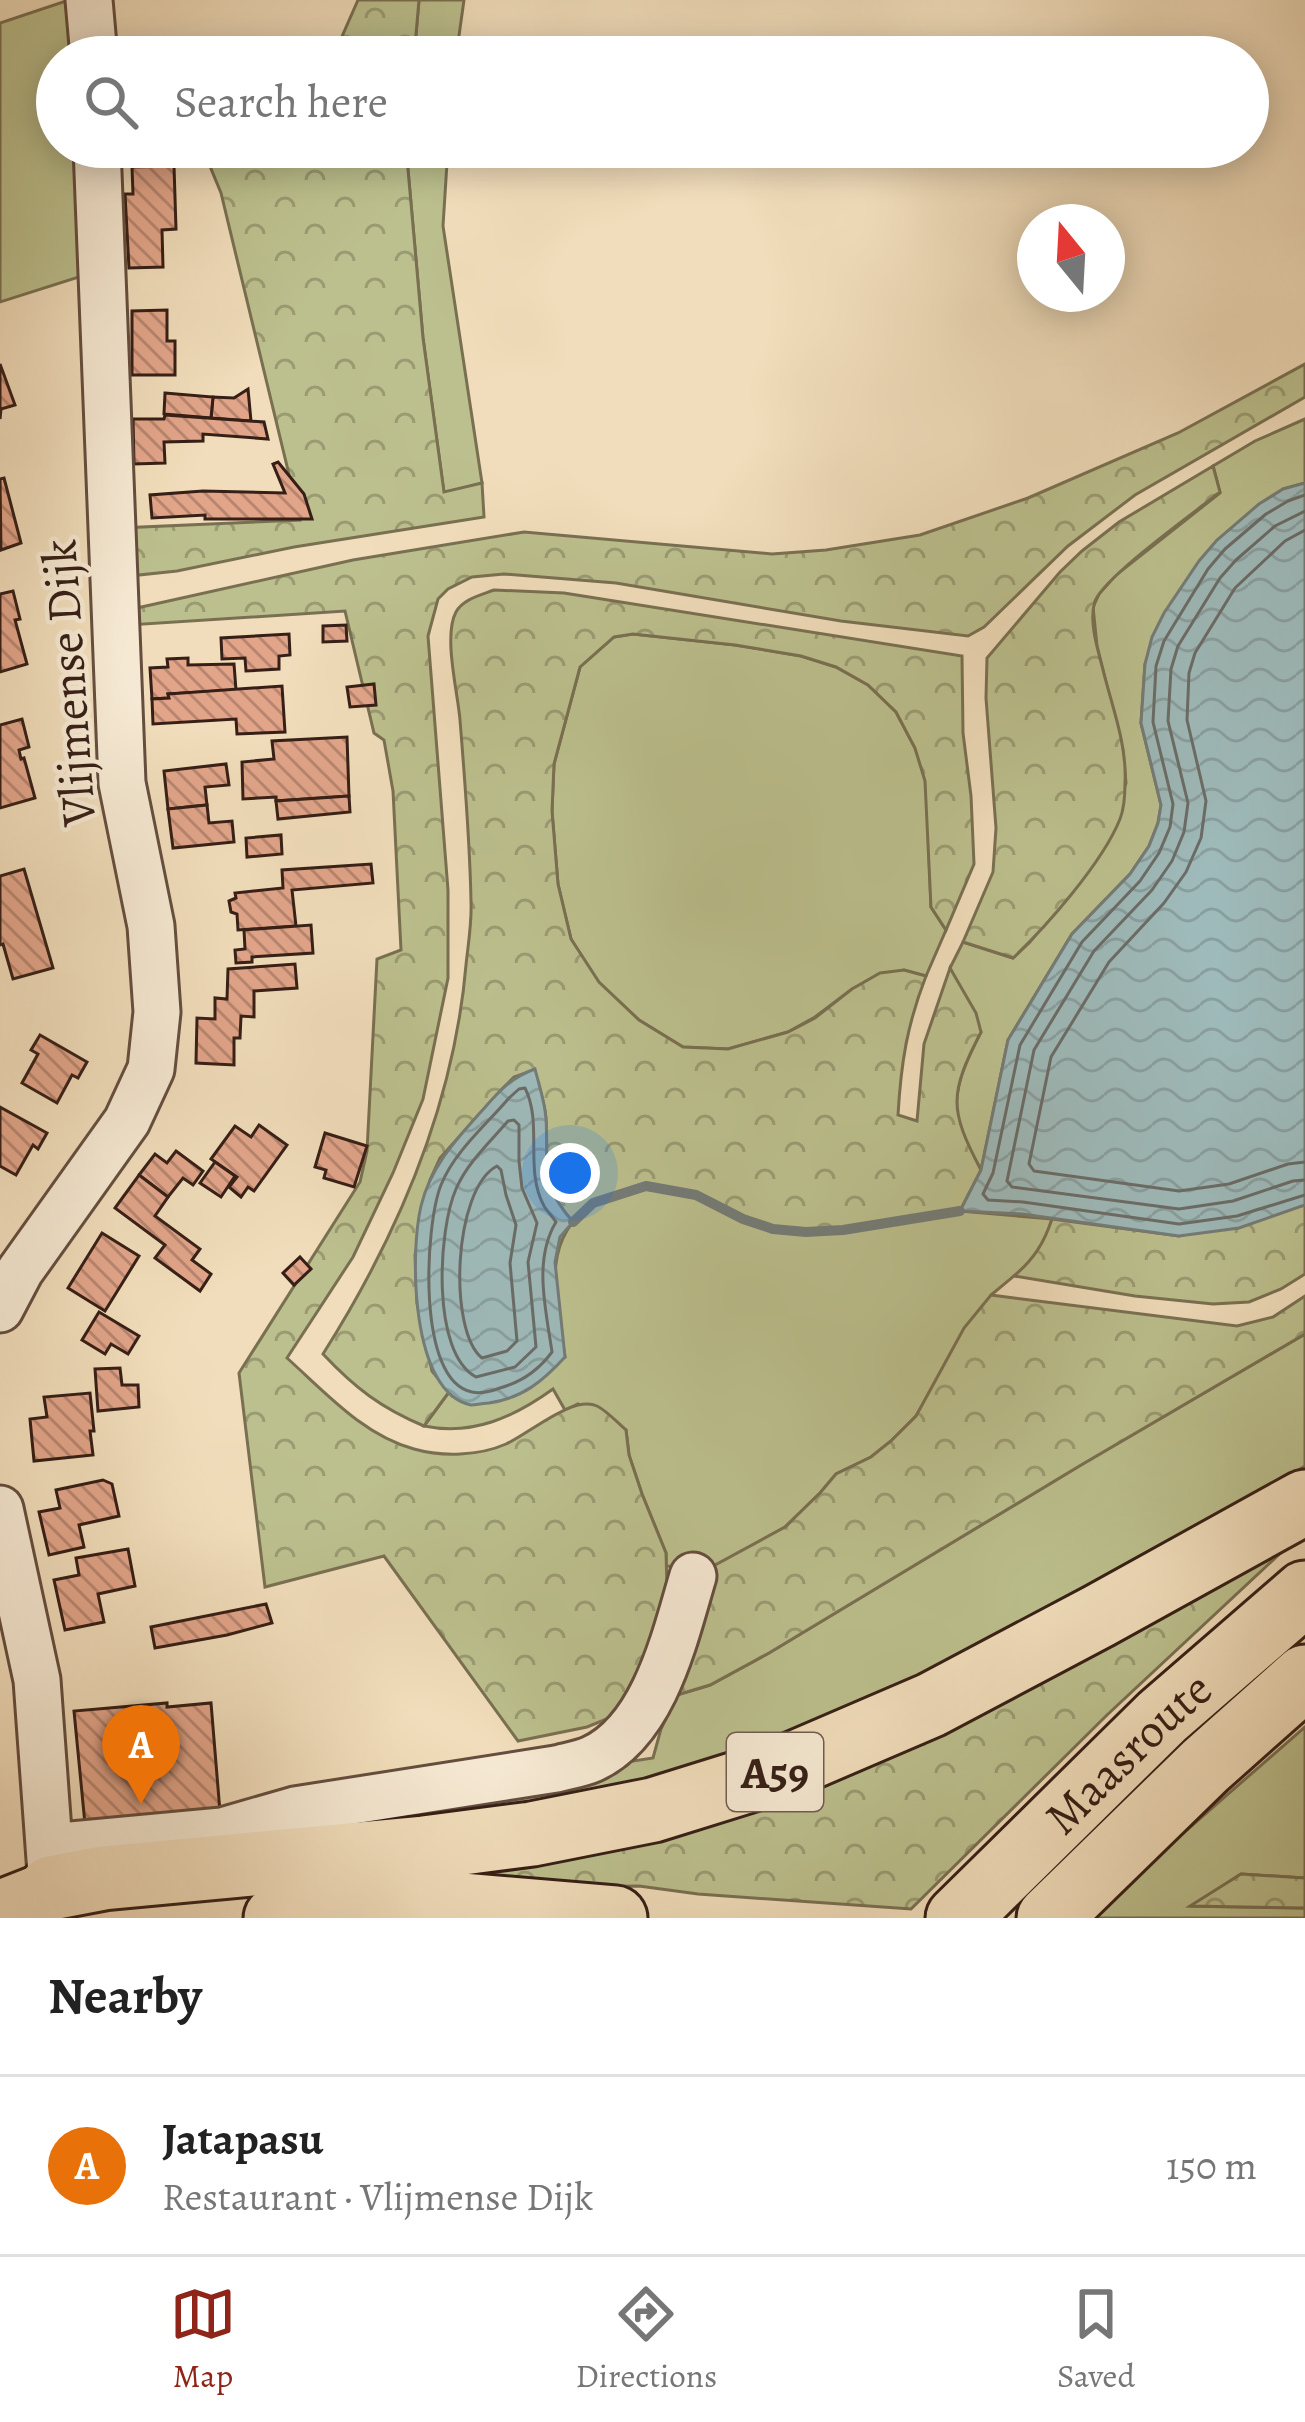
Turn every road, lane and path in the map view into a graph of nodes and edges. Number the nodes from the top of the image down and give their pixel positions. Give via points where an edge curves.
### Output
1 (89, 0) edge
2 (92, 36) edge
3 (98, 168) edge
4 (0, 1309) edge
5 (1305, 1502) edge
6 (0, 1509) edge
7 (693, 1576) dead end
8 (1305, 1593) edge
9 (1305, 1677) edge
10 (18, 1683) edge
11 (39, 1890) edge
12 (276, 1918) edge
13 (615, 1918) edge
14 (958, 1918) edge
15 (1049, 1918) edge

1 - 2 street
3 - 4 street, Vlijmense Dijk via 122,783 151,926 157,1012 151,1069 128,1121
5 - 11 highway, A59 via 931,1705 775,1772 653,1810 467,1843
6 - 10 street
7 - 11 street via 644,1710 592,1760 295,1810
8 - 14 highway, Maasroute via 1162,1717
9 - 15 highway, Maasroute
10 - 11 street
12 - 13 highway via 461,1905

